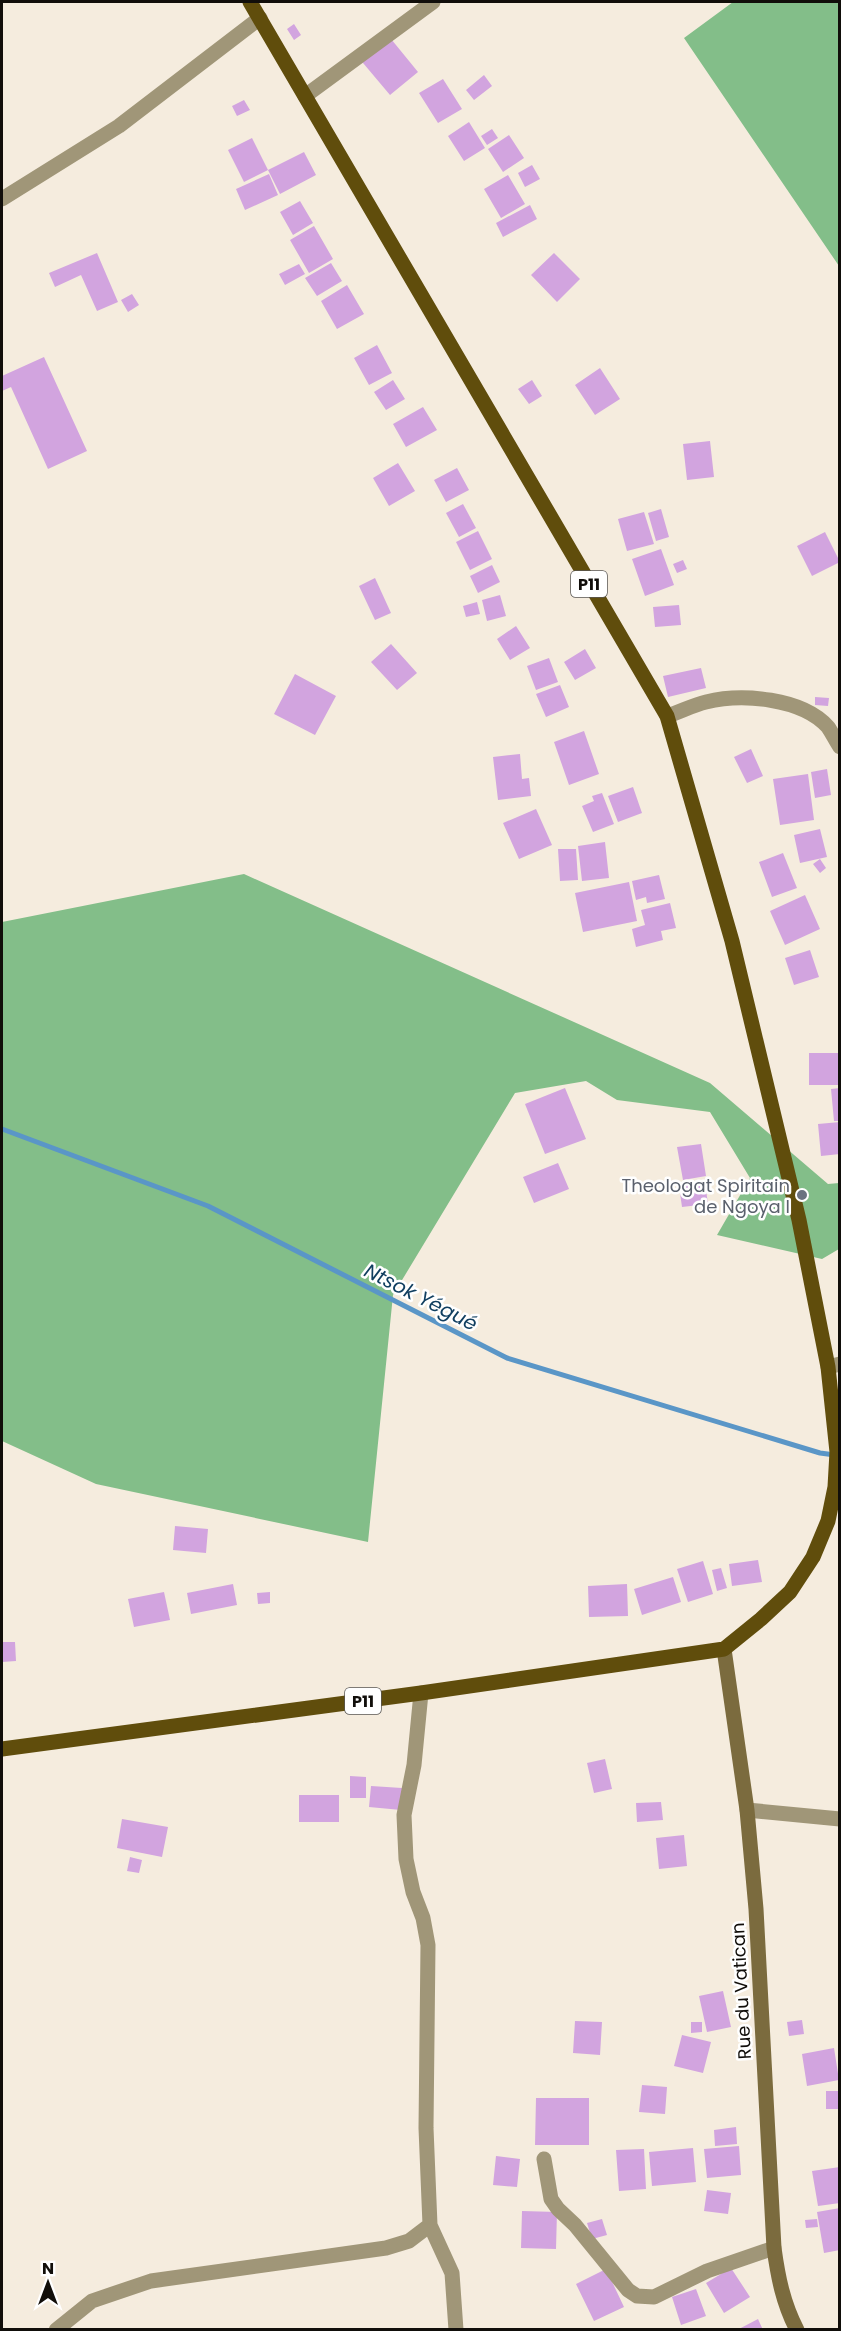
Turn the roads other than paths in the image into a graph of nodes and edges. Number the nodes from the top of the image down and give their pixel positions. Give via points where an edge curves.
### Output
1 (250, 2) edge
2 (433, 2) edge
3 (260, 18) junction
4 (305, 96) junction
5 (2, 199) edge
6 (667, 716) junction
7 (840, 747) edge
8 (834, 1365) edge
9 (724, 1649) junction
10 (421, 1693) junction
11 (2, 1749) edge
12 (747, 1810) junction
13 (840, 1819) edge
14 (544, 2158) dead end
15 (430, 2224) junction
16 (774, 2248) junction
17 (56, 2330) edge
18 (456, 2330) edge
19 (797, 2330) edge

1 - 3 main road, P11
2 - 4 street
3 - 4 main road, P11
3 - 5 street via 119,126
4 - 6 main road, P11
6 - 7 street via 727,698 775,700 811,714 828,727
6 - 8 main road, P11 via 732,941
8 - 9 main road, P11 via 837,1452 828,1521 813,1557 790,1592
9 - 10 main road, P11
9 - 12 street, Rue du Vatican
10 - 11 main road, P11
10 - 15 street via 404,1815 406,1859 428,1945 426,2128
12 - 13 street
12 - 16 street, Rue du Vatican
14 - 16 street via 551,2199 637,2296 654,2297 707,2271
15 - 17 street via 409,2241 386,2248 151,2281 92,2301
15 - 18 street via 452,2273
16 - 19 street, Rue du Vatican via 786,2308

